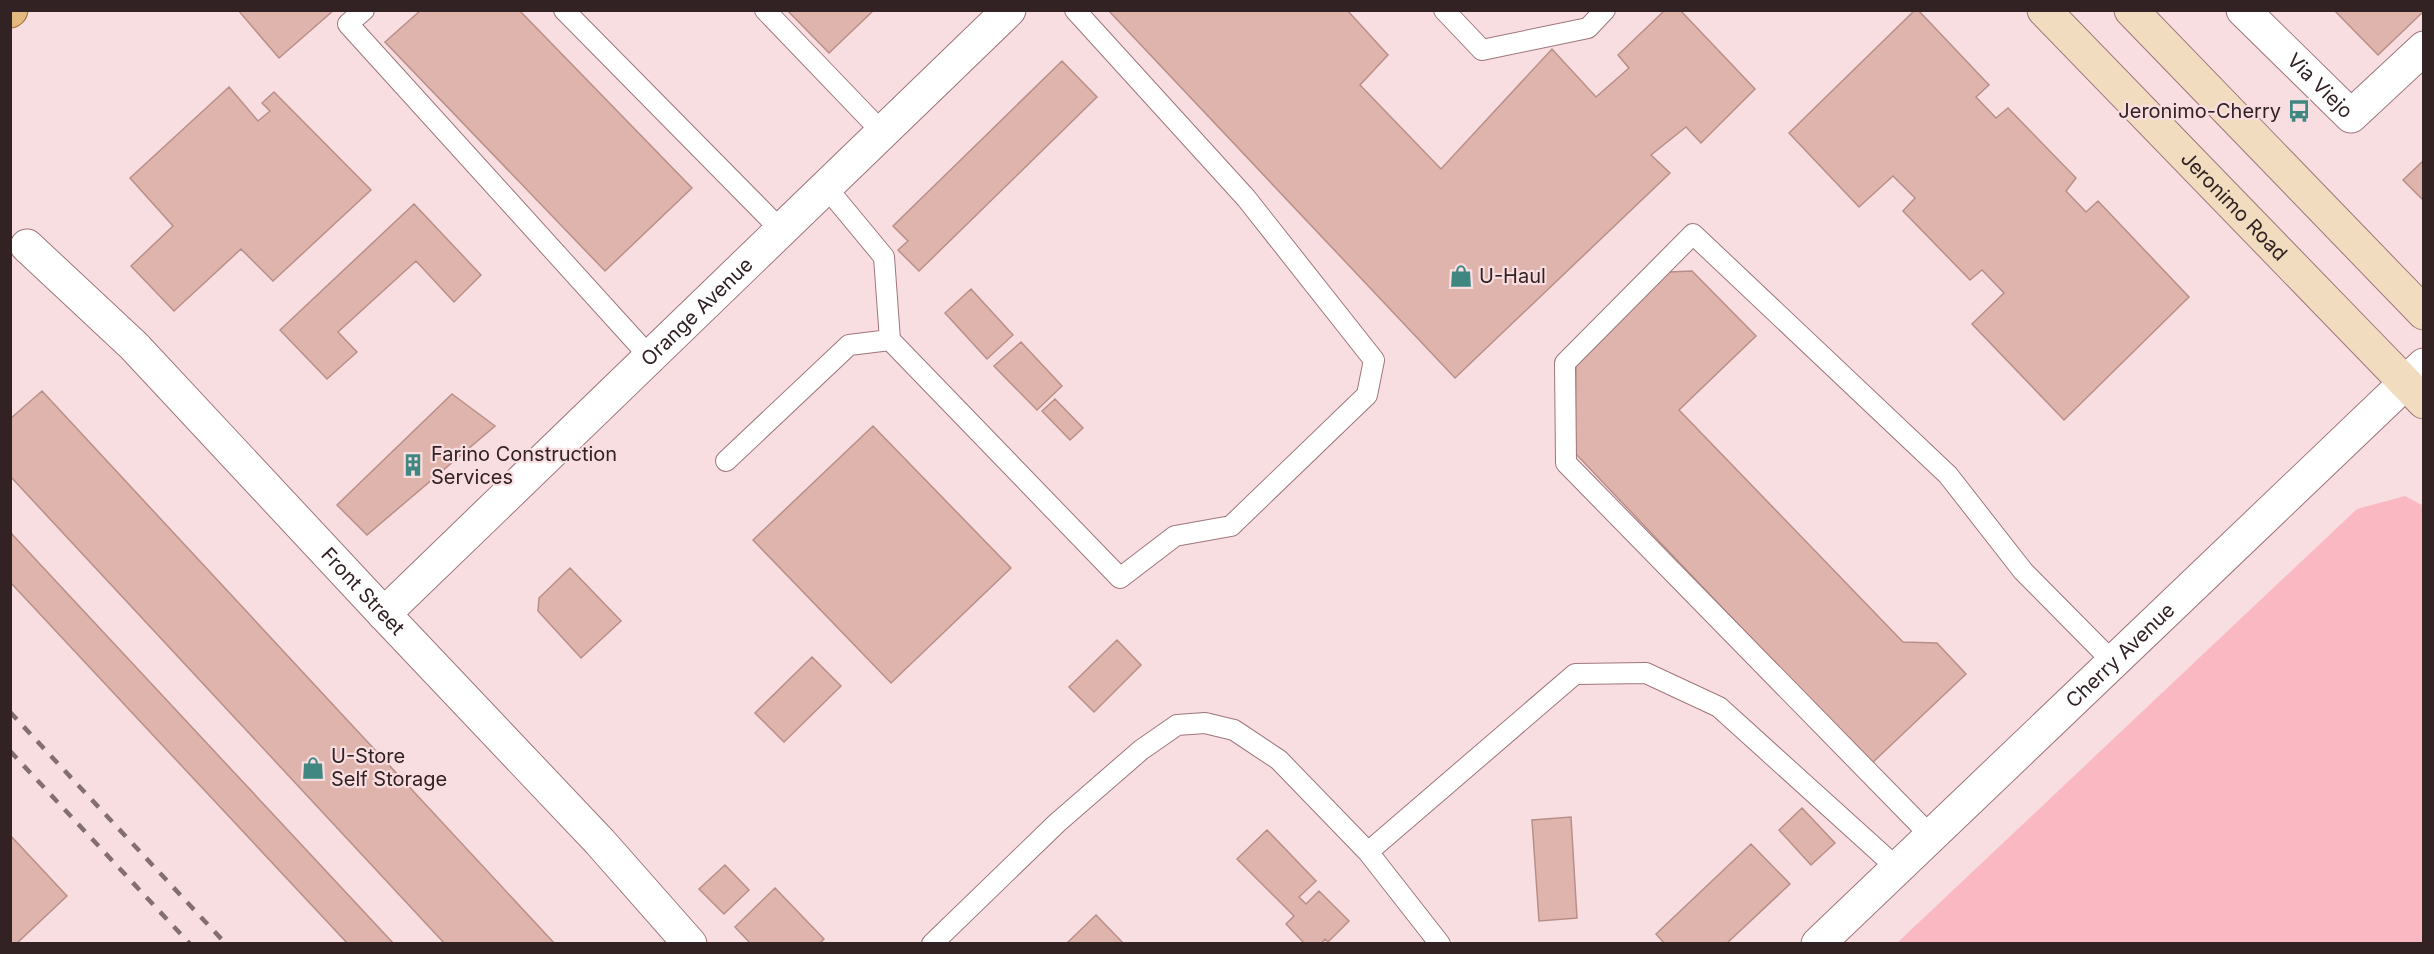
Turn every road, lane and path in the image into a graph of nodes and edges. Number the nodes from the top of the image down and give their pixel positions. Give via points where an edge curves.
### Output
1 (364, 10) edge
2 (564, 10) edge
3 (765, 10) edge
4 (1075, 10) edge
5 (1443, 10) edge
6 (1605, 10) edge
7 (2044, 10) edge
8 (2131, 10) edge
9 (2243, 10) edge
10 (1007, 11) edge
11 (2424, 48) edge
12 (883, 133) junction
13 (826, 187) junction
14 (781, 230) junction
15 (19, 246) edge
16 (2424, 312) edge
17 (890, 340) junction
18 (649, 356) junction
19 (2418, 383) edge
20 (726, 461) dead end
21 (384, 614) junction
22 (2113, 662) junction
23 (1931, 836) junction
24 (1368, 852) junction
25 (1898, 868) junction
26 (690, 944) edge
27 (932, 944) edge
28 (1440, 944) edge
29 (1818, 944) edge

1 - 18 lane via 348,24
2 - 14 lane
3 - 12 lane
4 - 17 lane via 1246,198 1374,360 1367,395 1231,526 1175,536 1120,578
5 - 6 lane via 1482,50 1588,28
7 - 19 main road, Jeronimo Road
8 - 16 main road
9 - 11 street, Via Viejo via 2351,116
10 - 12 street, Orange Avenue
12 - 13 street, Orange Avenue
13 - 14 street, Orange Avenue
13 - 17 lane via 884,258
14 - 18 street, Orange Avenue
15 - 21 street, Front Street via 134,346
17 - 20 lane via 849,345
18 - 21 street, Orange Avenue
19 - 22 street, Cherry Avenue
21 - 26 street, Front Street via 600,842
22 - 23 street, Cherry Avenue
22 - 23 lane via 2023,571 1948,475 1693,234 1565,363 1566,463
23 - 25 street, Cherry Avenue
24 - 25 lane via 1575,674 1646,673 1719,707
24 - 27 lane via 1279,760 1234,730 1205,723 1177,725 1057,823
24 - 28 lane
25 - 29 street, Cherry Avenue

